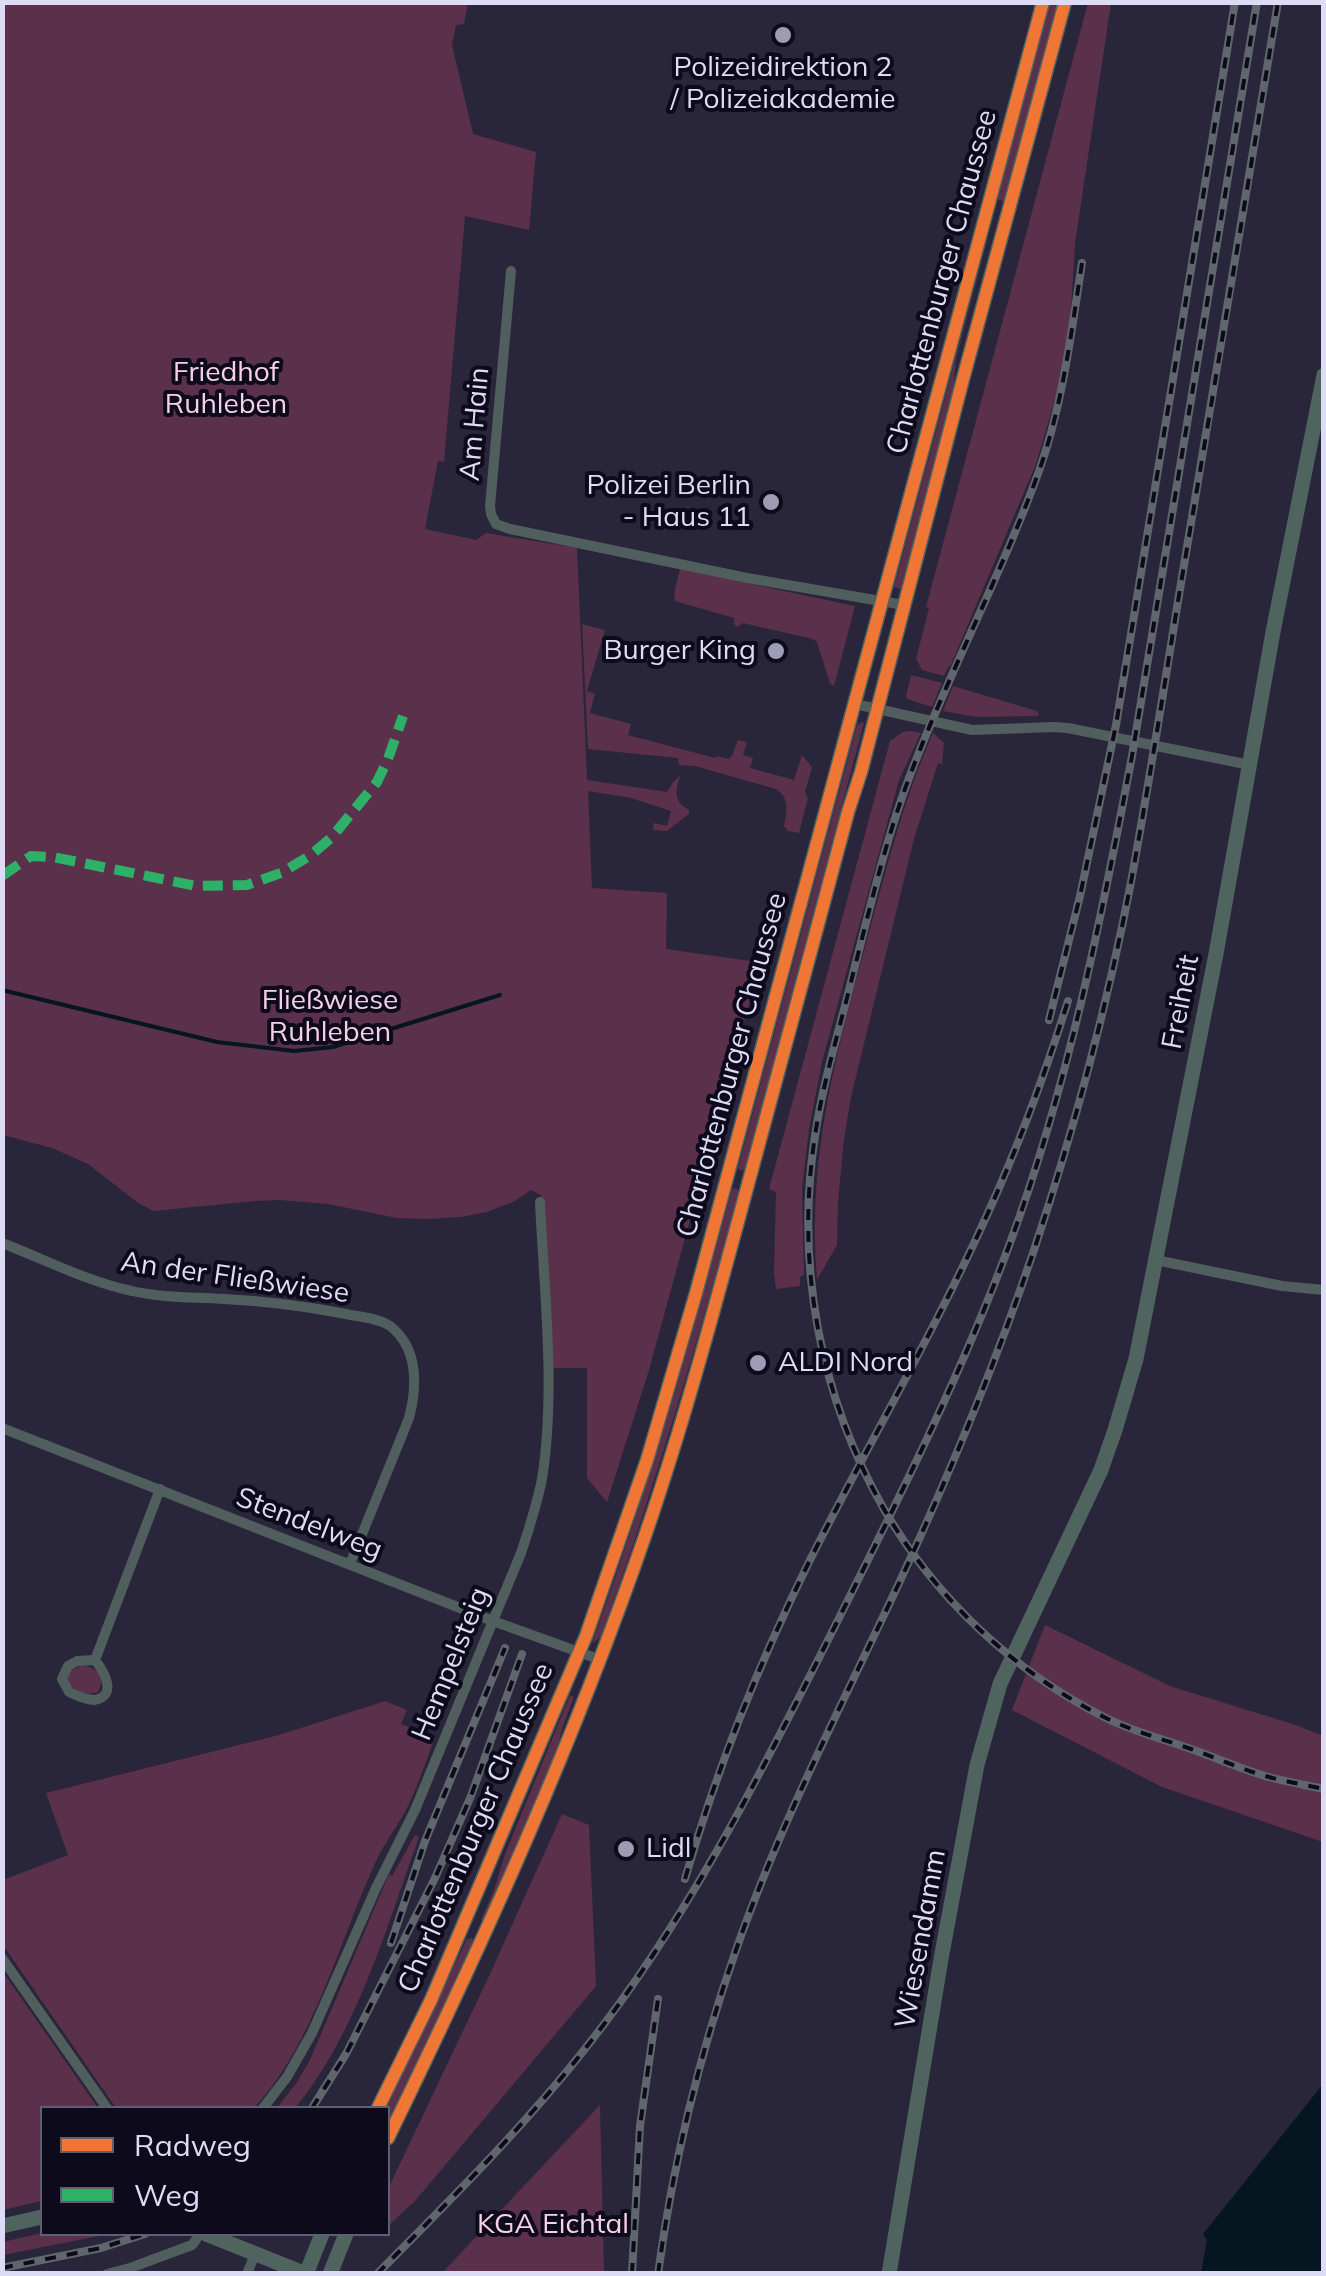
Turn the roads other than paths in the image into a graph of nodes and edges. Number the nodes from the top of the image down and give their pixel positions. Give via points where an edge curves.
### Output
1 (1043, 2) edge
2 (1065, 2) edge
3 (511, 271) dead end
4 (1324, 376) edge
5 (882, 602) junction
6 (904, 605) junction
7 (854, 704) junction
8 (878, 709) junction
9 (1250, 765) junction
10 (540, 1202) dead end
11 (2, 1242) edge
12 (1156, 1260) junction
13 (1324, 1290) edge
14 (2, 1428) edge
15 (160, 1490) junction
16 (350, 1564) junction
17 (492, 1620) junction
18 (1028, 1621) joint
19 (578, 1653) junction
20 (95, 1660) junction
21 (600, 1660) junction
22 (2, 1958) edge
23 (106, 2106) edge
24 (265, 2106) edge
25 (379, 2106) edge
26 (390, 2134) edge
27 (40, 2217) edge
28 (2, 2226) edge
29 (201, 2236) edge
30 (208, 2236) edge
31 (321, 2236) edge
32 (345, 2236) edge
33 (255, 2254) junction
34 (107, 2274) edge
35 (247, 2274) edge
36 (306, 2274) edge
37 (330, 2274) edge
38 (889, 2274) edge

1 - 5 main road, Charlottenburger Chaussee
2 - 6 main road, Charlottenburger Chaussee
3 - 5 street, Am Hain via 490,506 496,524
4 - 9 main road, Freiheit
5 - 6 street, Am Hain
5 - 7 main road, Charlottenburger Chaussee
6 - 8 main road, Charlottenburger Chaussee
7 - 8 street
7 - 19 main road, Charlottenburger Chaussee via 680,1352
8 - 9 street via 972,730 1068,728
8 - 21 main road, Charlottenburger Chaussee via 688,1398
9 - 12 main road, Freiheit
10 - 17 street, Hempelsteig via 545,1452 534,1514
11 - 16 street, An der Fließwiese via 132,1291 306,1307 392,1327 409,1353 414,1393
12 - 13 street
12 - 18 main road, Freiheit via 1115,1430
14 - 15 street, Stendelweg
15 - 16 street, Stendelweg
15 - 20 street
16 - 17 street, Stendelweg
17 - 19 street, Stendelweg
17 - 24 street, Hempelsteig via 416,1810 312,2033
18 - 38 main road, Wiesendamm via 1000,1684 977,1765
19 - 21 street, Stendelweg
19 - 25 main road, Charlottenburger Chaussee via 452,1954
20 - 20 street via 68,1666 62,1679 70,1692 90,1700 106,1692 107,1676
21 - 26 main road, Charlottenburger Chaussee via 515,1869
22 - 23 street
27 - 28 main road
29 - 34 street
30 - 33 main road
31 - 36 main road
32 - 37 main road
33 - 35 street
33 - 36 main road

